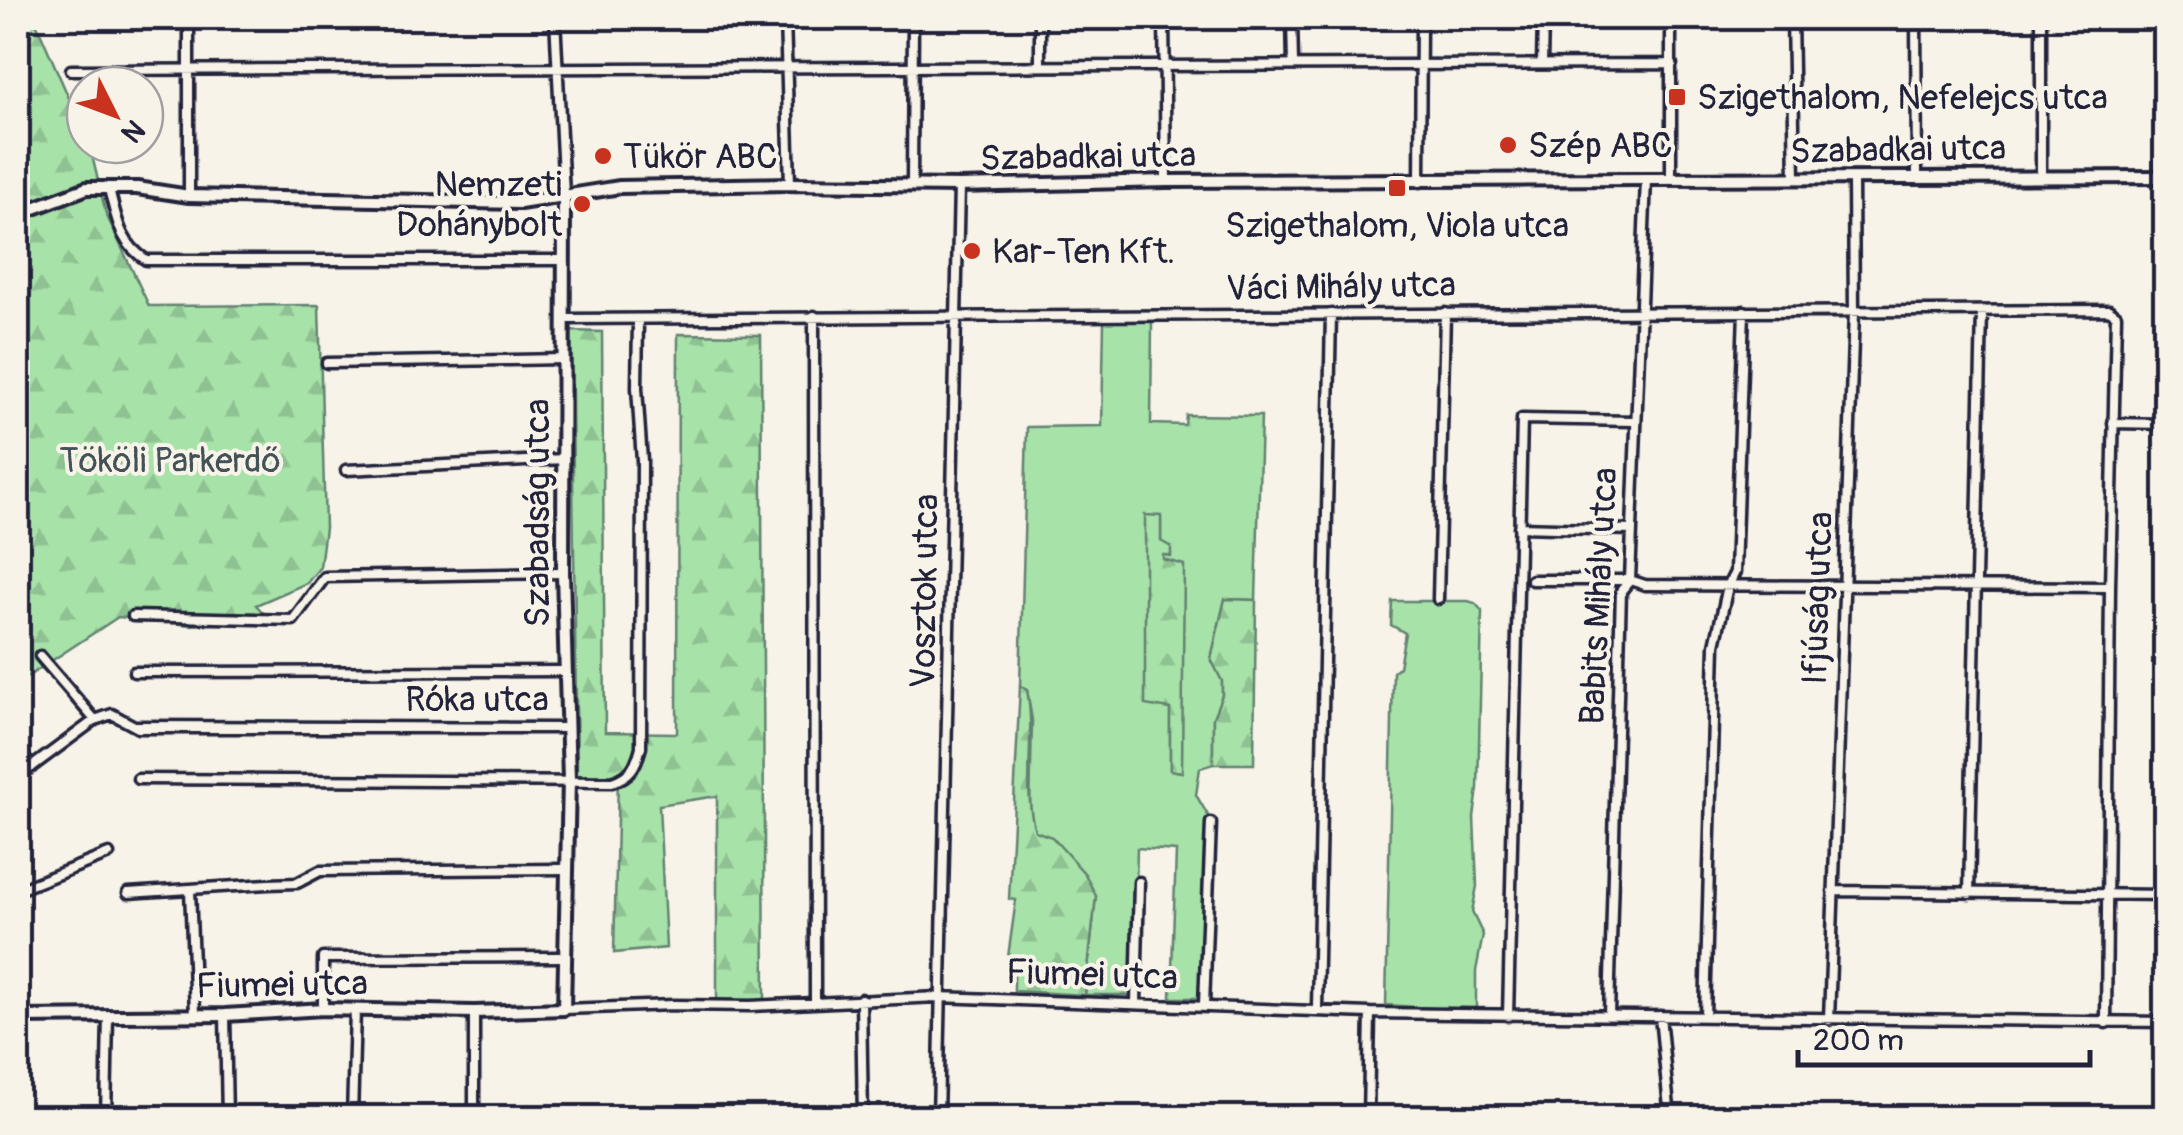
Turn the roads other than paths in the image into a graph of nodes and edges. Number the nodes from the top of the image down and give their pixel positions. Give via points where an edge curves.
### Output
1 (189, 18) edge
2 (554, 18) edge
3 (785, 18) edge
4 (913, 18) edge
5 (1040, 18) edge
6 (1164, 18) edge
7 (1292, 18) edge
8 (1421, 18) edge
9 (1543, 18) edge
10 (1671, 18) edge
11 (1792, 18) edge
12 (1916, 18) edge
13 (2041, 18) edge
14 (2164, 18) edge
15 (1293, 64) junction
16 (1542, 64) junction
17 (1672, 64) junction
18 (1040, 65) junction
19 (1421, 65) junction
20 (785, 66) junction
21 (913, 66) junction
22 (1164, 66) junction
23 (558, 67) junction
24 (165, 70) edge
25 (188, 70) junction
26 (2041, 175) junction
27 (1916, 176) junction
28 (2164, 176) edge
29 (1672, 178) junction
30 (1795, 178) junction
31 (1646, 179) junction
32 (1853, 179) junction
33 (1166, 181) junction
34 (1420, 182) junction
35 (790, 184) junction
36 (912, 185) junction
37 (959, 186) junction
38 (110, 188) junction
39 (564, 195) junction
40 (189, 196) junction
41 (18, 214) edge
42 (564, 260) junction
43 (1639, 310) junction
44 (1744, 311) junction
45 (1854, 312) junction
46 (1982, 312) junction
47 (1446, 313) junction
48 (1331, 314) junction
49 (814, 316) junction
50 (958, 316) junction
51 (566, 319) junction
52 (638, 321) junction
53 (564, 359) junction
54 (327, 363) dead end
55 (1634, 421) junction
56 (2113, 423) junction
57 (2166, 424) edge
58 (564, 460) junction
59 (346, 470) dead end
60 (1520, 526) junction
61 (1632, 530) junction
62 (563, 573) junction
63 (1532, 580) dead end
64 (1630, 580) junction
65 (1728, 586) junction
66 (1845, 586) junction
67 (1976, 586) junction
68 (2110, 587) junction
69 (1438, 599) dead end
70 (134, 616) dead end
71 (40, 656) dead end
72 (134, 672) dead end
73 (565, 672) junction
74 (95, 720) junction
75 (566, 726) junction
76 (18, 751) edge
77 (32, 766) junction
78 (18, 777) edge
79 (138, 779) dead end
80 (569, 780) junction
81 (1212, 823) dead end
82 (109, 854) dead end
83 (566, 869) junction
84 (1139, 882) dead end
85 (18, 890) edge
86 (190, 890) junction
87 (1833, 892) junction
88 (128, 893) dead end
89 (1968, 894) junction
90 (2106, 894) junction
91 (2166, 894) edge
92 (563, 957) junction
93 (938, 997) junction
94 (861, 999) junction
95 (815, 1002) junction
96 (1136, 1003) junction
97 (1204, 1006) junction
98 (564, 1008) junction
99 (322, 1009) junction
100 (1317, 1009) junction
101 (355, 1010) junction
102 (474, 1012) junction
103 (195, 1013) junction
104 (1370, 1013) junction
105 (225, 1015) junction
106 (1609, 1015) junction
107 (108, 1016) junction
108 (1508, 1016) junction
109 (1660, 1016) junction
110 (1705, 1016) junction
111 (18, 1017) edge
112 (1829, 1020) junction
113 (2166, 1022) edge
114 (2106, 1023) junction
115 (474, 1116) edge
116 (531, 1117) edge
117 (106, 1118) edge
118 (227, 1118) edge
119 (352, 1118) edge
120 (863, 1118) edge
121 (938, 1118) edge
122 (1368, 1118) edge
123 (1670, 1118) edge

1 - 25 street
2 - 23 street, Szabadság utca
3 - 20 street
4 - 21 street
5 - 18 street
6 - 22 street
7 - 15 street
8 - 19 street
9 - 16 street
10 - 17 street
11 - 30 street
12 - 27 street
13 - 26 street
14 - 28 street
15 - 19 street
15 - 22 street
16 - 17 street
16 - 19 street
17 - 29 street
18 - 21 street
18 - 22 street
19 - 34 street
20 - 21 street
20 - 23 street
20 - 35 street
21 - 36 street
22 - 33 street
23 - 25 street
23 - 39 street, Szabadság utca
24 - 25 street
25 - 40 street
26 - 27 street, Szabadkai utca
26 - 28 street, Szabadkai utca
27 - 32 street, Szabadkai utca
29 - 30 street, Szabadkai utca
29 - 31 street, Szabadkai utca
30 - 32 street, Szabadkai utca
31 - 34 street, Szabadkai utca
31 - 43 street, Babits Mihály utca
32 - 45 street, Ifjúság utca
33 - 34 street, Szabadkai utca
33 - 37 street, Szabadkai utca
35 - 36 street, Szabadkai utca
35 - 39 street, Szabadkai utca via 620,186
36 - 37 street, Szabadkai utca
37 - 50 street, Vosztok utca
38 - 40 street, Szabadkai utca
38 - 41 street, Szabadkai utca via 87,188
38 - 42 street via 120,236 146,260
39 - 40 street, Szabadkai utca via 520,203
39 - 42 street, Szabadság utca
42 - 51 street, Szabadság utca
43 - 44 street, Váci Mihály utca
43 - 47 street, Váci Mihály utca
43 - 55 street, Babits Mihály utca
44 - 45 street, Váci Mihály utca
44 - 65 street via 1735,572
45 - 46 street, Váci Mihály utca
45 - 66 street, Ifjúság utca
46 - 56 street, Váci Mihály utca via 2109,310 2116,316
46 - 67 street
47 - 48 street, Váci Mihály utca
47 - 69 street
48 - 50 street, Váci Mihály utca
48 - 100 street
49 - 50 street, Váci Mihály utca
49 - 52 street, Váci Mihály utca
49 - 95 street
50 - 93 street, Vosztok utca
51 - 52 street, Váci Mihály utca
51 - 53 street, Szabadság utca
52 - 80 street via 641,747 625,778
53 - 54 street
53 - 58 street, Szabadság utca
55 - 60 street via 1522,419
55 - 61 street, Babits Mihály utca
56 - 57 street
56 - 68 street
58 - 59 street
58 - 62 street, Szabadság utca
60 - 61 street
60 - 108 street
61 - 64 street, Babits Mihály utca
62 - 70 street via 325,577 293,620
62 - 73 street, Szabadság utca
63 - 64 street
64 - 65 street
64 - 106 street, Babits Mihály utca via 1621,590
65 - 66 street
65 - 110 street via 1715,646
66 - 67 street
66 - 87 street, Ifjúság utca
67 - 68 street
67 - 89 street
68 - 90 street
71 - 74 street
72 - 73 street
73 - 75 street, Szabadság utca
74 - 75 street, Róka utca via 112,714 138,726
74 - 77 street
75 - 80 street, Szabadság utca
76 - 77 street
77 - 78 street
79 - 80 street
80 - 83 street, Szabadság utca
81 - 97 street
82 - 85 street
83 - 86 street via 320,871 285,886
83 - 92 street, Szabadság utca
84 - 96 street
86 - 88 street
86 - 103 street
87 - 89 street
87 - 112 street, Ifjúság utca
89 - 90 street
90 - 91 street
90 - 114 street
92 - 98 street, Szabadság utca
92 - 99 street via 323,958
93 - 94 street, Fiumei utca
93 - 96 street, Fiumei utca
93 - 121 street, Vosztok utca
94 - 95 street, Fiumei utca
94 - 120 street
95 - 98 street, Fiumei utca
96 - 97 street, Fiumei utca
97 - 100 street, Fiumei utca
98 - 102 street, Fiumei utca
99 - 101 street, Fiumei utca
99 - 105 street, Fiumei utca
100 - 104 street, Fiumei utca
101 - 102 street, Fiumei utca
101 - 119 street
102 - 115 street
103 - 105 street, Fiumei utca
103 - 107 street, Fiumei utca
104 - 108 street, Fiumei utca
104 - 122 street
105 - 118 street
106 - 108 street, Fiumei utca
106 - 109 street, Fiumei utca
107 - 111 street, Fiumei utca
107 - 117 street
109 - 110 street, Fiumei utca
109 - 123 street
110 - 112 street, Fiumei utca
112 - 114 street, Fiumei utca
113 - 114 street, Fiumei utca
115 - 116 street

